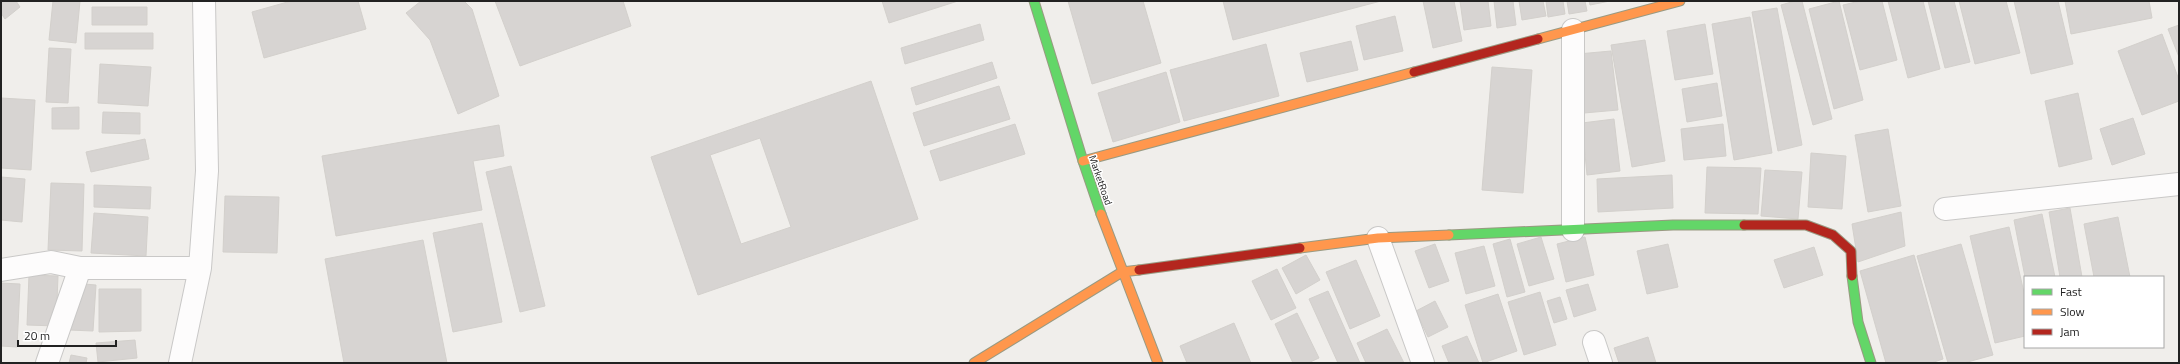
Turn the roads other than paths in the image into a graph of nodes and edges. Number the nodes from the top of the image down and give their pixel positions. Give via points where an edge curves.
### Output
1 (204, 1) edge
2 (1034, 1) edge
3 (1680, 1) edge
4 (1573, 30) junction
5 (1083, 161) junction
6 (2179, 184) edge
7 (1945, 209) dead end
8 (1573, 230) junction
9 (1378, 238) junction
10 (80, 268) junction
11 (200, 268) junction
12 (1, 270) edge
13 (1122, 272) junction
14 (1594, 342) dead end
15 (47, 363) edge
16 (180, 363) edge
17 (974, 363) edge
18 (1158, 363) edge
19 (1423, 363) edge
20 (1601, 363) edge
21 (1871, 363) edge

1 - 11 street via 207,171
2 - 5 street, MarketRoad
3 - 4 street
4 - 5 street
4 - 8 street
5 - 13 street, MarketRoad
6 - 7 street
8 - 9 street
8 - 21 street via 1673,225 1806,225 1833,235 1851,251 1850,277 1863,342
9 - 13 street
9 - 19 street
10 - 11 street
10 - 12 street via 51,262
10 - 15 street
11 - 16 street
13 - 17 street
13 - 18 street, MarketRoad
14 - 20 street

